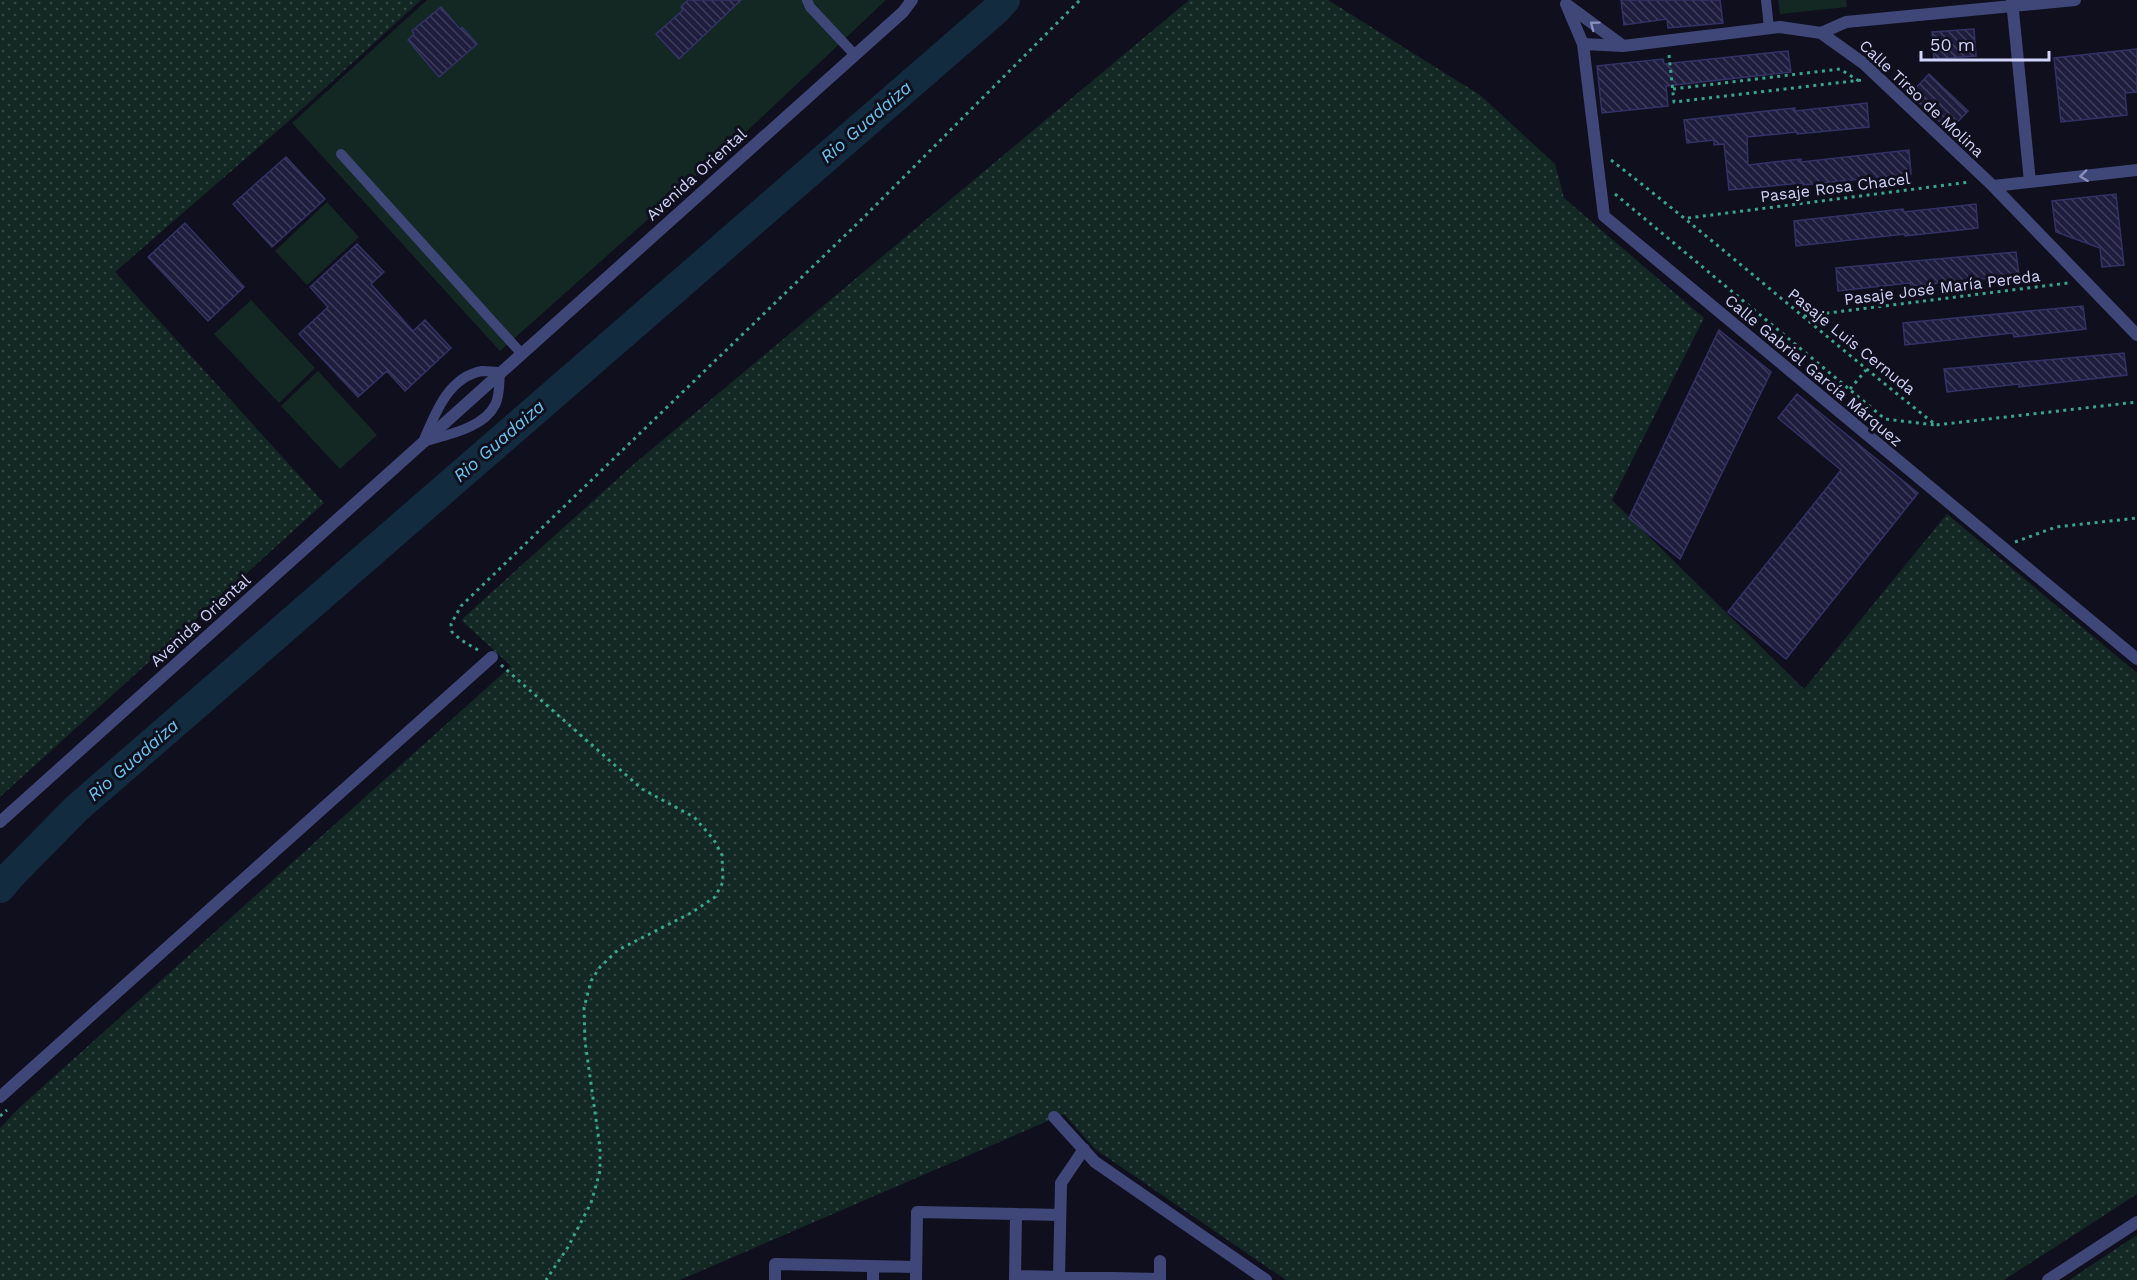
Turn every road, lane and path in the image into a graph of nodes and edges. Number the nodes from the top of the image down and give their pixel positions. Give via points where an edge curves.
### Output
1 (807, 0) edge
2 (912, 0) edge
3 (1080, 0) edge
4 (1766, 0) edge
5 (2075, 0) edge
6 (1564, 2) edge
7 (2013, 3) edge
8 (1769, 28) junction
9 (1821, 33) junction
10 (1667, 40) junction
11 (1583, 44) junction
12 (1623, 46) junction
13 (855, 55) junction
14 (1874, 73) junction
15 (1859, 81) junction
16 (1673, 89) junction
17 (1596, 148) junction
18 (341, 154) dead end
19 (2137, 170) edge
20 (1600, 181) junction
21 (2031, 182) junction
22 (1990, 183) junction
23 (1686, 219) junction
24 (2085, 281) junction
25 (1803, 316) junction
26 (2137, 335) edge
27 (521, 354) junction
28 (1866, 370) junction
29 (500, 372) junction
30 (1850, 390) junction
31 (2137, 402) edge
32 (1936, 425) junction
33 (423, 442) junction
34 (2137, 518) edge
35 (2004, 549) junction
36 (492, 657) junction
37 (2137, 659) edge
38 (0, 822) edge
39 (0, 1097) edge
40 (1054, 1117) dead end
41 (1084, 1149) junction
42 (1016, 1214) junction
43 (1060, 1215) junction
44 (2137, 1222) edge
45 (1160, 1261) dead end
46 (873, 1267) junction
47 (916, 1274) edge
48 (1059, 1277) junction
49 (1015, 1278) edge
50 (1118, 1279) edge
51 (1160, 1279) edge
52 (546, 1280) edge
53 (775, 1280) edge
54 (873, 1280) edge
55 (1266, 1280) edge
56 (2048, 1280) edge

1 - 13 lane
2 - 13 street, Avenida Oriental
3 - 36 path via 861,220 461,606 452,632
4 - 8 lane
5 - 7 street
6 - 11 street, Calle Gabriel García Márquez
12 -> 6 street
7 - 9 street via 1846,22
7 - 21 street
8 - 9 street, Calle Tirso de Molina
8 - 10 street, Calle Tirso de Molina
9 - 14 street, Calle Tirso de Molina
10 - 12 street, Calle Tirso de Molina
10 - 16 path
11 - 12 street, Calle Tirso de Molina
11 - 17 street, Calle Gabriel García Márquez
13 - 27 street, Avenida Oriental
14 - 15 path
14 - 22 street, Calle Tirso de Molina
15 - 16 path via 1840,69
15 - 16 path via 1674,102
17 - 20 street, Calle Gabriel García Márquez
17 - 23 path, Pasaje Luis Cernuda
18 - 27 lane
19 -> 21 street
20 - 30 path
20 - 35 street, Calle Gabriel García Márquez via 1604,216
21 - 22 street
22 - 23 path, Pasaje Rosa Chacel
22 - 24 street, Calle Tirso de Molina
23 - 25 path, Pasaje Luis Cernuda
24 - 25 path, Pasaje José María Pereda
24 - 26 street, Calle Tirso de Molina
25 - 28 path, Pasaje Luis Cernuda
27 - 29 street, Avenida Oriental
28 - 30 path
28 - 32 path, Pasaje Luis Cernuda
29 - 33 street, Avenida Oriental
29 - 33 lane, Avenida Oriental via 473,372 456,383
29 - 33 lane, Avenida Oriental via 495,405 487,416
30 - 32 path via 1885,419
31 - 32 path
33 - 38 street, Avenida Oriental
34 - 35 path via 2056,527
35 - 37 street, Calle Gabriel García Márquez
36 - 39 street
36 - 52 path via 642,789 694,817 722,855 723,882 715,897 618,950 591,981 584,1008 585,1041 600,1171 591,1203
40 - 41 street
41 - 43 street via 1061,1183
41 - 55 street via 1095,1162
42 - 43 street
42 - 47 street via 917,1212
42 - 49 street
43 - 48 street
44 - 56 street
45 - 51 street
46 - 47 street
46 - 53 street via 775,1264
46 - 54 street
48 - 49 street
48 - 50 street
50 - 51 street

